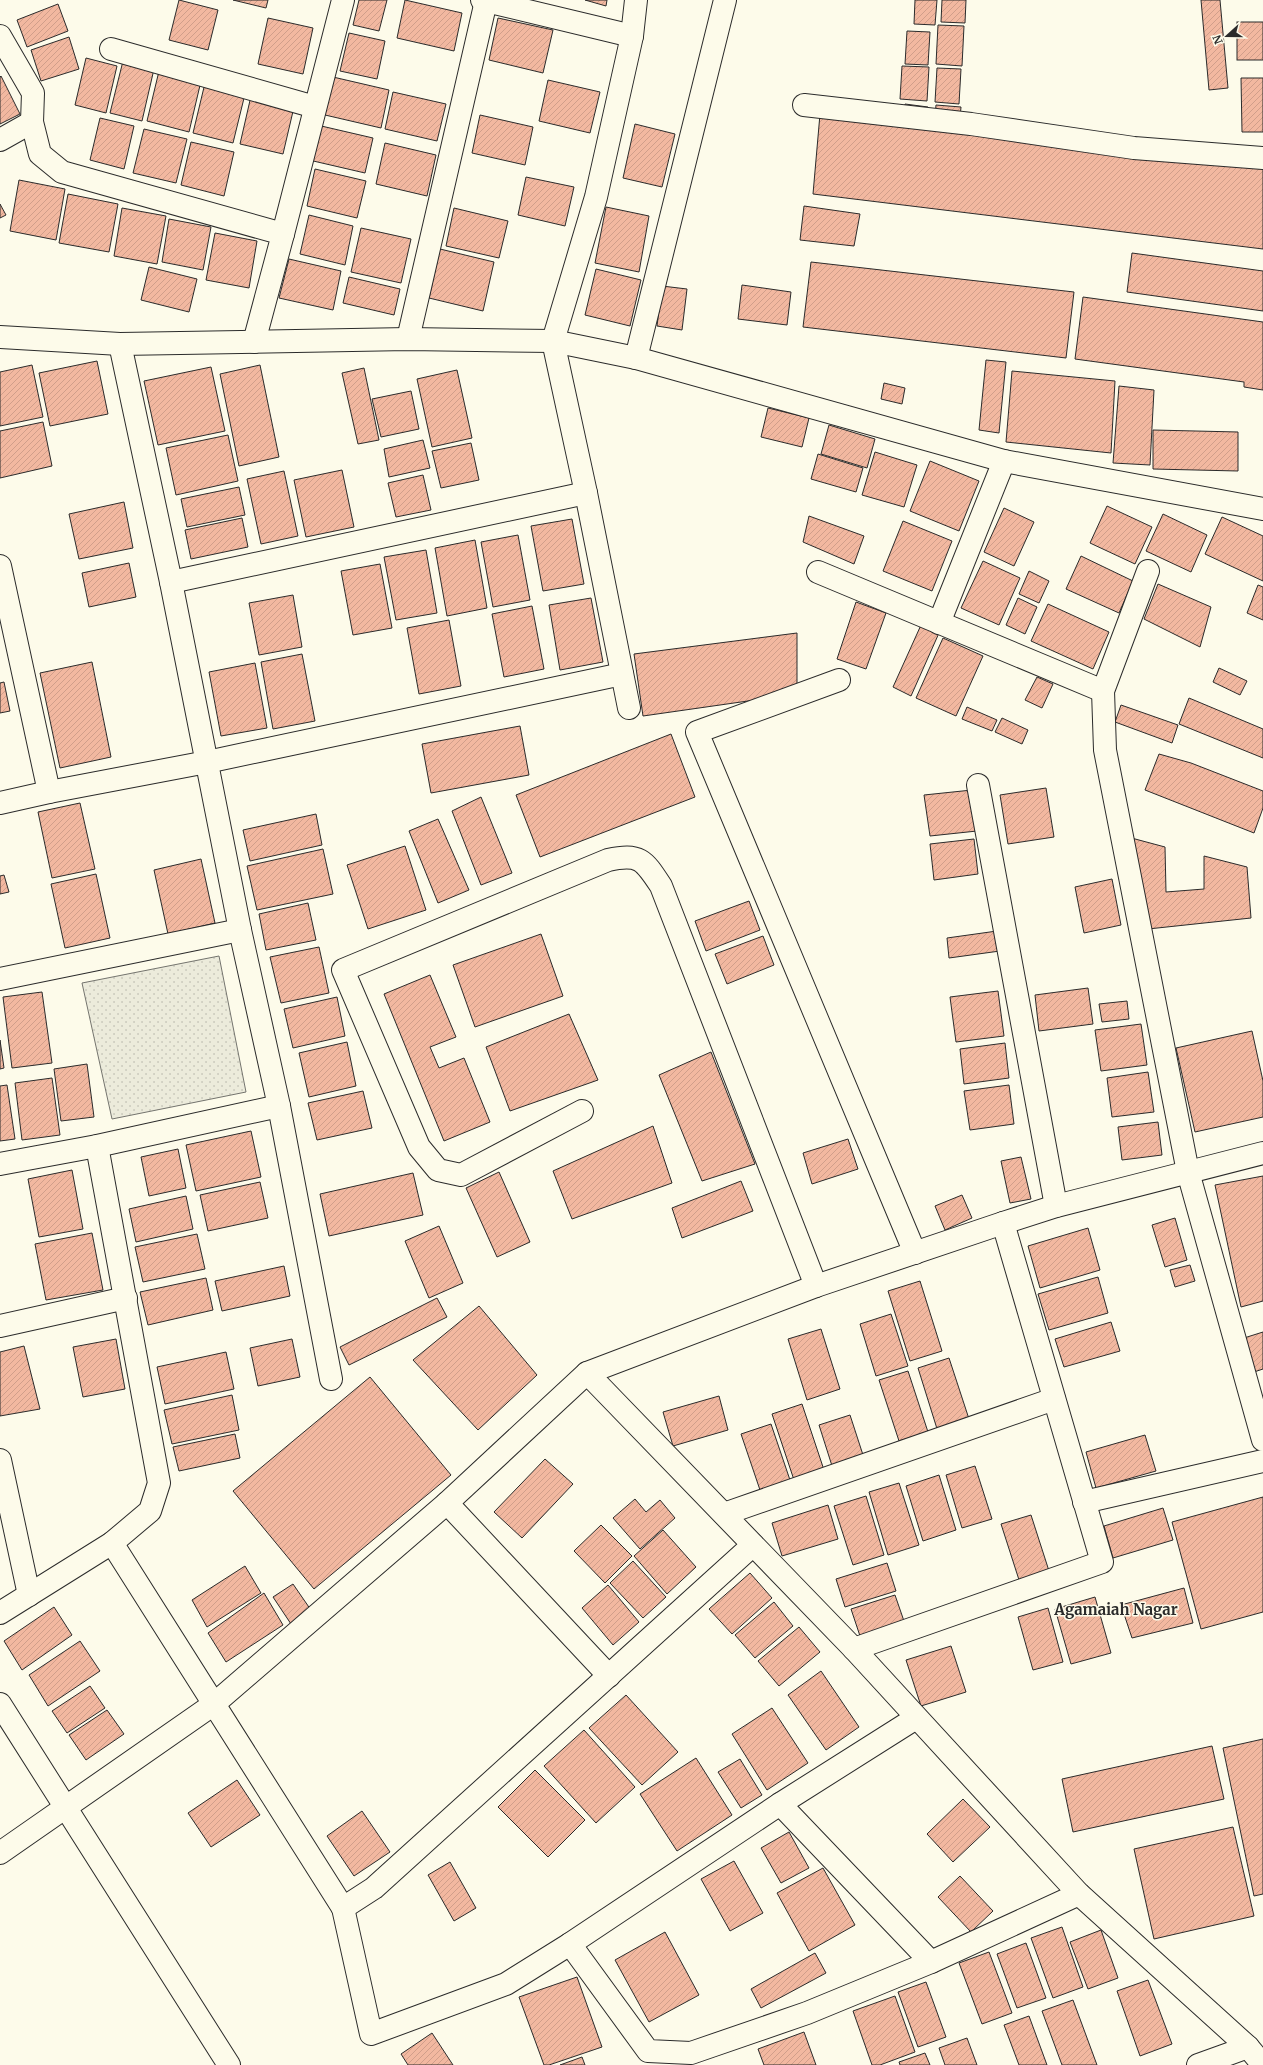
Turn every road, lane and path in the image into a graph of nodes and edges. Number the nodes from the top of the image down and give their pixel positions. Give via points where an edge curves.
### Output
1 (343, 0) edge
2 (484, 0) edge
3 (636, 0) edge
4 (725, 0) edge
5 (0, 36) edge
6 (632, 36) junction
7 (111, 49) dead end
8 (804, 105) dead end
9 (315, 107) junction
10 (32, 122) junction
11 (0, 140) edge
12 (1263, 158) edge
13 (284, 234) junction
14 (0, 337) edge
15 (408, 339) junction
16 (553, 341) junction
17 (254, 342) junction
18 (120, 344) junction
19 (636, 358) junction
20 (1004, 461) junction
21 (586, 493) junction
22 (1263, 509) edge
23 (0, 566) edge
24 (1148, 571) dead end
25 (818, 572) dead end
26 (171, 582) junction
27 (4, 610) edge
28 (939, 622) junction
29 (622, 674) junction
30 (839, 680) dead end
31 (1103, 691) junction
32 (628, 708) dead end
33 (207, 762) junction
34 (978, 785) dead end
35 (49, 792) junction
36 (0, 803) edge
37 (240, 930) junction
38 (0, 979) edge
39 (279, 1106) junction
40 (582, 1111) dead end
41 (97, 1146) junction
42 (1263, 1153) edge
43 (0, 1164) edge
44 (1188, 1172) junction
45 (1056, 1206) junction
46 (1003, 1223) junction
47 (915, 1253) junction
48 (816, 1286) junction
49 (126, 1298) junction
50 (0, 1326) edge
51 (587, 1373) junction
52 (331, 1379) dead end
53 (1054, 1399) junction
54 (1263, 1440) edge
55 (0, 1460) edge
56 (1263, 1461) edge
57 (1084, 1502) junction
58 (447, 1503) junction
59 (724, 1514) junction
60 (112, 1543) junction
61 (753, 1545) junction
62 (29, 1595) junction
63 (0, 1613) edge
64 (854, 1649) junction
65 (609, 1676) junction
66 (0, 1704) edge
67 (214, 1704) junction
68 (916, 1718) junction
69 (780, 1804) junction
70 (67, 1807) junction
71 (0, 1853) edge
72 (1079, 1894) junction
73 (343, 1908) junction
74 (570, 1944) junction
75 (931, 1962) junction
76 (1248, 2047) junction
77 (229, 2065) edge
78 (1198, 2065) edge
79 (1263, 2065) edge

1 - 9 street
2 - 6 street
2 - 15 street
3 - 6 street
4 - 19 street
5 - 10 street via 33,93
6 - 16 street via 596,197
7 - 9 street
8 - 12 street via 971,124 1134,148
9 - 13 street
10 - 11 street
10 - 13 street via 40,154 62,172
13 - 17 street
14 - 18 street
15 - 16 street
15 - 17 street
16 - 19 street
16 - 21 street
17 - 18 street
18 - 26 street
19 - 20 street
20 - 22 street
20 - 28 street
21 - 26 street
21 - 29 street
23 - 27 street
24 - 31 street
25 - 28 street
26 - 33 street
27 - 35 street
28 - 31 street
29 - 32 street
29 - 33 street
30 - 47 street via 698,732
31 - 44 street via 1105,750
33 - 35 street
33 - 37 street
34 - 45 street
35 - 36 street
37 - 38 street
37 - 39 street
39 - 41 street
39 - 52 street
40 - 48 street via 461,1175 438,1170 419,1147 343,970 608,860 626,856 646,863 661,886
41 - 43 street
41 - 49 street
42 - 44 street
44 - 45 street
44 - 54 street
45 - 46 street
46 - 47 street
46 - 53 street
47 - 48 street
48 - 51 street
49 - 50 street
49 - 60 street via 159,1483 150,1511
51 - 58 street
51 - 59 street
53 - 57 street
53 - 59 street
55 - 62 street
56 - 57 street
57 - 64 street via 1102,1562
58 - 65 street
58 - 67 street
59 - 61 street
60 - 62 street
60 - 67 street
61 - 64 street
61 - 65 street
62 - 63 street
64 - 68 street
65 - 73 street via 374,1888
66 - 70 street
67 - 70 street
67 - 73 street
68 - 69 street
68 - 72 street
69 - 74 street
69 - 75 street
70 - 71 street
70 - 77 street
72 - 75 street
72 - 76 street
73 - 74 street via 371,2034 506,1984
74 - 75 street via 648,2051 691,2054 807,2013
76 - 78 street
76 - 79 street

